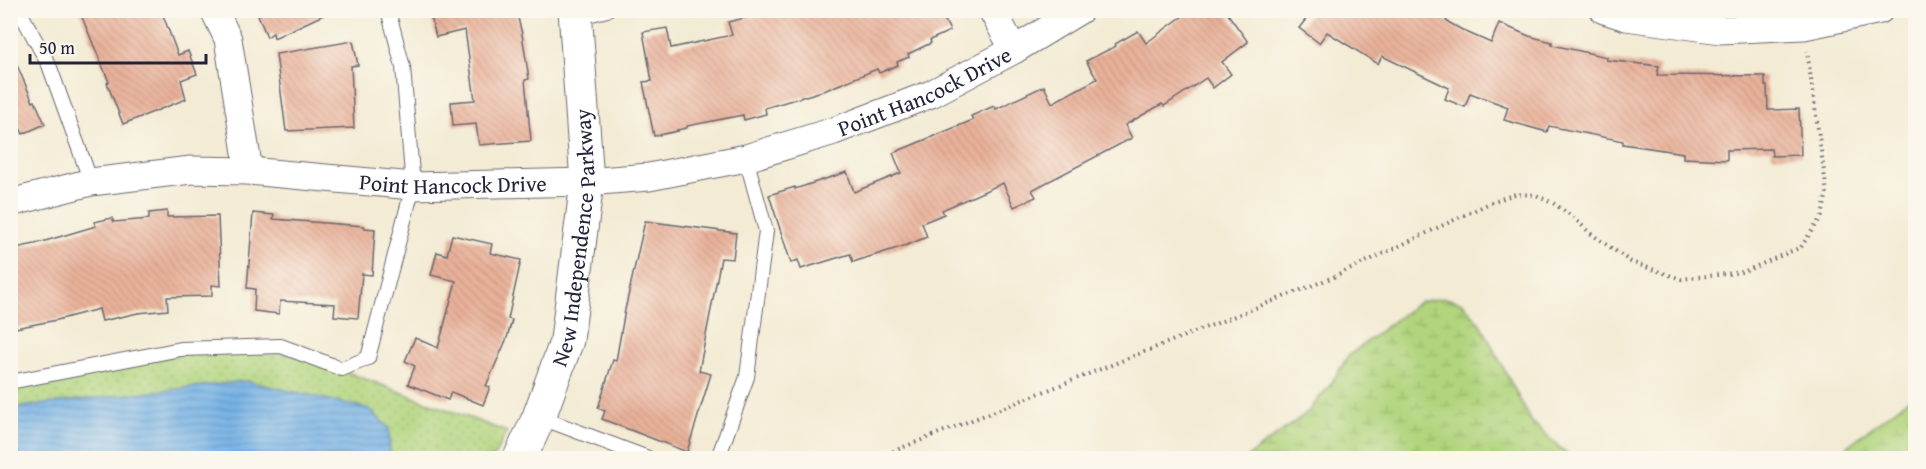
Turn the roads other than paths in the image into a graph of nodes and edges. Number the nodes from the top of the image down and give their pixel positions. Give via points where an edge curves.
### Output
1 (19, 10) edge
2 (214, 10) edge
3 (388, 10) edge
4 (992, 10) edge
5 (1080, 10) edge
6 (1604, 10) edge
7 (1880, 10) edge
8 (586, 13) edge
9 (1820, 20) edge
10 (1014, 50) junction
11 (746, 158) junction
12 (249, 171) junction
13 (91, 182) junction
14 (587, 182) junction
15 (413, 186) junction
16 (10, 203) edge
17 (10, 382) edge
18 (539, 417) junction
19 (520, 459) edge
20 (648, 459) edge
21 (718, 459) edge

1 - 13 lane via 49,64
2 - 12 street via 228,39
3 - 15 lane via 403,67
4 - 10 street
5 - 10 street, Point Hancock Drive
6 - 9 street via 1626,17 1721,30
7 - 9 street
8 - 14 street, New Independence Parkway
10 - 11 street, Point Hancock Drive via 931,94 834,131
11 - 14 street, Point Hancock Drive via 649,177
11 - 21 lane via 766,231 747,377
12 - 13 street, Point Hancock Drive via 191,170
12 - 15 street, Point Hancock Drive
13 - 16 street, Point Hancock Drive
14 - 15 street, Point Hancock Drive
14 - 18 street, New Independence Parkway via 567,340
15 - 17 lane via 368,358 342,369 281,346 182,349
18 - 19 street, New Independence Parkway
18 - 20 lane

